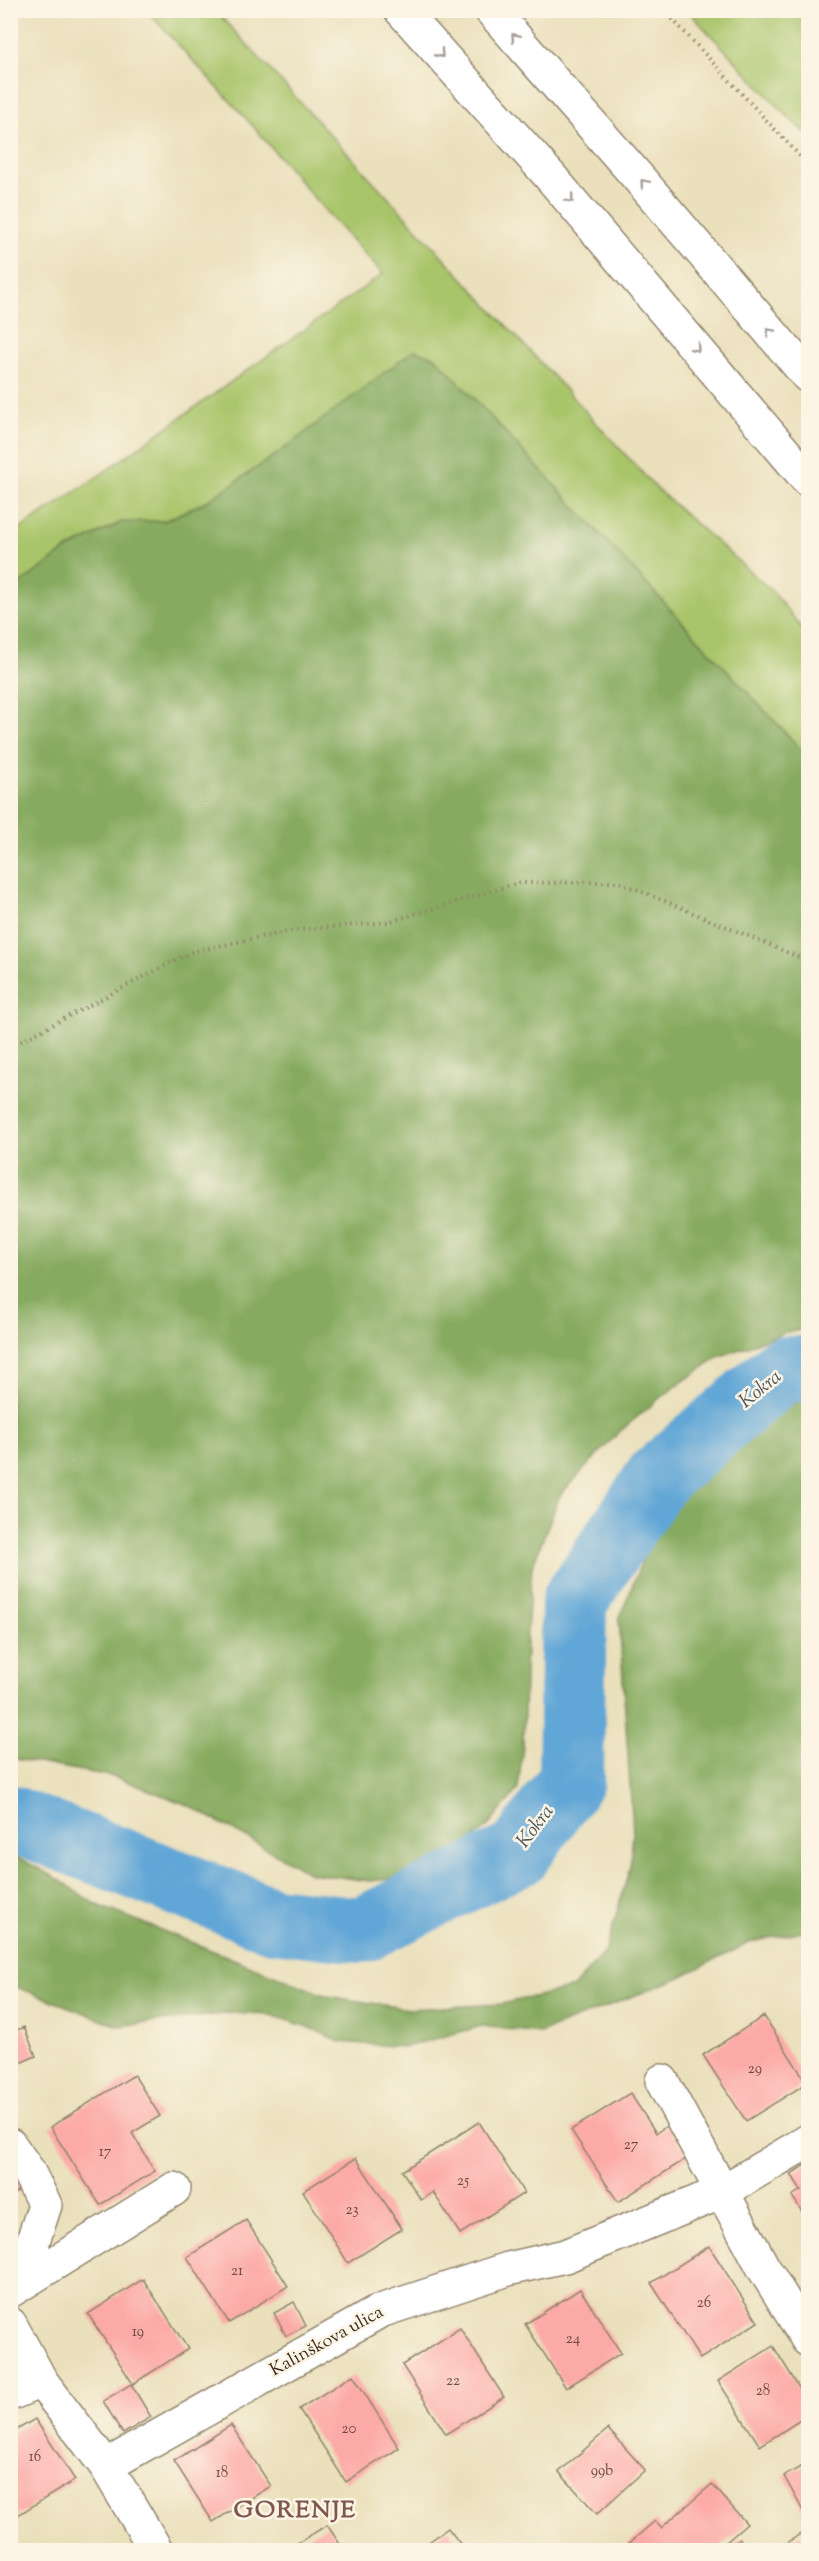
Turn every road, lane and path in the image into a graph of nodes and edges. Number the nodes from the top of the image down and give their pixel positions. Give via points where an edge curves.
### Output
1 (401, 10) edge
2 (491, 10) edge
3 (664, 10) edge
4 (808, 165) edge
5 (808, 376) edge
6 (808, 480) edge
7 (808, 961) edge
8 (10, 1047) edge
9 (662, 2081) dead end
10 (808, 2141) edge
11 (10, 2145) edge
12 (174, 2189) dead end
13 (722, 2192) junction
14 (21, 2285) edge
15 (10, 2324) edge
16 (808, 2340) edge
17 (41, 2381) junction
18 (10, 2394) edge
19 (106, 2466) junction
20 (156, 2550) edge

1 -> 6 main road via 549,175
5 -> 2 main road
3 - 4 path
7 - 8 path via 619,882 518,883 389,922 288,931 191,952
9 - 13 main road
10 - 13 main road, Kalinškova ulica
11 - 14 main road via 45,2205
12 - 14 main road
13 - 16 main road via 762,2267
13 - 19 main road, Kalinškova ulica via 565,2256 508,2269 380,2311
15 - 17 main road
17 - 18 main road
17 - 19 main road
19 - 20 main road

